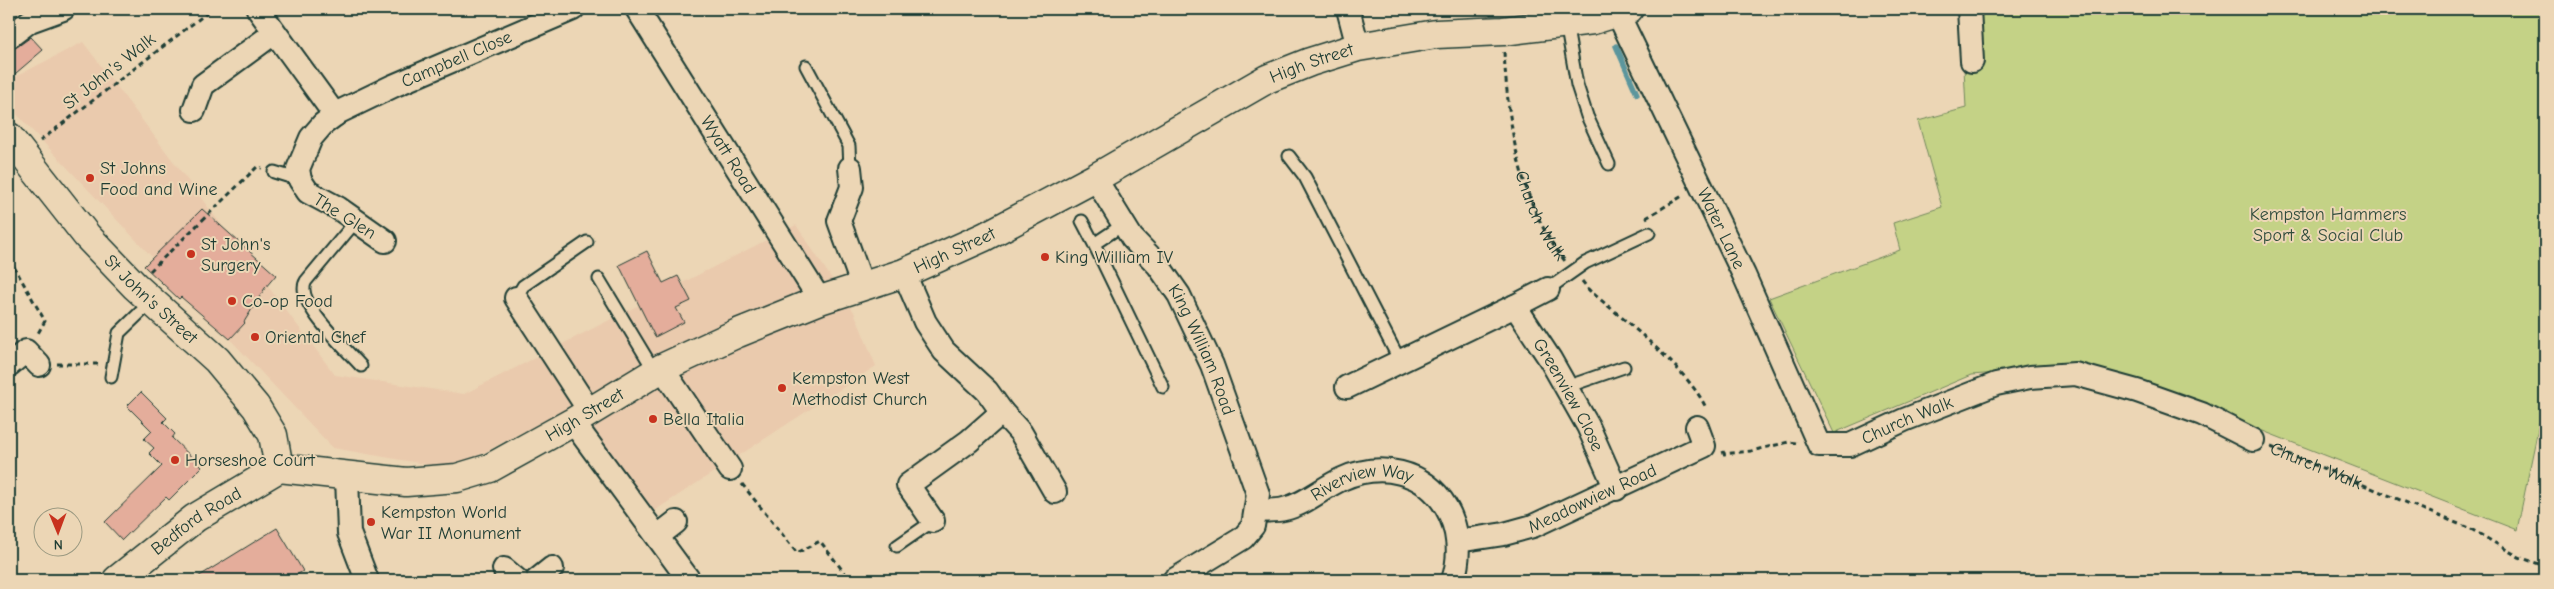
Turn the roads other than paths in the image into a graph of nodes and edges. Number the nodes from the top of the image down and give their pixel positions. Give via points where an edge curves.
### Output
1 (63, 9) edge
2 (258, 9) edge
3 (574, 9) edge
4 (637, 9) edge
5 (1348, 9) edge
6 (1969, 9) edge
7 (1623, 11) edge
8 (1566, 23) junction
9 (274, 33) junction
10 (9, 37) edge
11 (1358, 47) junction
12 (1972, 60) dead end
13 (806, 66) dead end
14 (194, 110) dead end
15 (337, 114) junction
16 (16, 146) edge
17 (1289, 156) dead end
18 (1609, 164) dead end
19 (274, 172) road end
20 (1095, 178) junction
21 (300, 180) junction
22 (858, 180) joint
23 (356, 221) junction
24 (1082, 221) dead end
25 (1124, 224) junction
26 (1649, 233) dead end
27 (385, 241) dead end
28 (587, 242) dead end
29 (1094, 244) junction
30 (904, 272) junction
31 (599, 279) dead end
32 (862, 287) junction
33 (1548, 289) joint
34 (144, 293) junction
35 (516, 298) joint
36 (820, 300) junction
37 (1515, 306) junction
38 (33, 358) road end
39 (1400, 361) junction
40 (9, 366) edge
41 (361, 366) dead end
42 (1624, 366) dead end
43 (658, 370) junction
44 (111, 377) dead end
45 (1163, 387) dead end
46 (1347, 387) dead end
47 (1566, 387) junction
48 (1002, 412) junction
49 (581, 417) junction
50 (1702, 420) road end
51 (2253, 440) road end
52 (1819, 445) joint
53 (279, 468) junction
54 (730, 469) road end
55 (347, 476) junction
56 (1616, 489) junction
57 (1055, 492) dead end
58 (1258, 511) junction
59 (933, 521) joint
60 (676, 522) dead end
61 (658, 536) junction
62 (1458, 540) junction
63 (897, 546) dead end
64 (117, 580) edge
65 (367, 580) edge
66 (689, 580) edge
67 (1174, 580) edge
68 (1453, 580) edge

1 - 10 street via 30,21
2 - 9 street
3 - 15 street, Campbell Close via 393,86
4 - 36 street, Wyatt Road
5 - 11 street
6 - 12 street
7 - 8 main road, High Street
7 - 52 street, Water Lane
8 - 11 main road, High Street via 1436,34
8 - 18 lane via 1579,93
9 - 14 street via 203,85
9 - 15 street
11 - 20 main road, High Street via 1267,80
13 - 22 lane via 849,146
15 - 21 street, The Glen via 311,138 298,169
16 - 34 main road, St John's Street via 87,236
17 - 39 lane via 1305,177
19 - 21 lane
20 - 25 street, King William Road
20 - 30 main road, High Street via 984,237
21 - 23 street, The Glen via 308,192
22 - 32 street via 839,222
23 - 27 street, The Glen
23 - 41 lane via 302,289 318,318
24 - 29 lane
25 - 29 lane
25 - 58 street, King William Road via 1179,295 1212,365 1258,494
26 - 33 lane via 1585,262
28 - 35 lane via 523,286
29 - 45 lane
30 - 32 main road, High Street
30 - 48 street via 925,322 944,351 987,391
31 - 43 lane
32 - 36 main road, High Street
33 - 37 street
34 - 44 lane via 120,333
34 - 53 main road, St John's Street via 217,360 256,407 273,435
35 - 49 street via 544,342
36 - 43 main road, High Street
37 - 39 street
37 - 47 street, Greenview Close
38 - 40 street
39 - 46 street
42 - 47 lane
43 - 49 main road, High Street
43 - 54 street
47 - 56 street, Greenview Close via 1588,426
48 - 57 street via 1021,433
48 - 59 street via 969,441 908,485
49 - 55 main road, High Street via 490,468 457,478 406,482
49 - 61 street
50 - 56 street, Meadowview Road via 1704,446
51 - 52 street, Church Walk via 2202,414 2075,374 2030,377 1996,384 1850,445
53 - 55 main road, High Street
53 - 64 main road, Bedford Road via 195,518
55 - 65 street via 349,533
56 - 62 street, Meadowview Road via 1533,526 1504,534
58 - 62 street, Riverview Way via 1285,509 1312,498 1341,479 1371,470 1395,471 1418,478 1437,492 1450,514
58 - 67 street via 1254,526 1243,538
59 - 63 lane
60 - 61 street
61 - 66 street
62 - 68 street, Riverview Way via 1458,566

